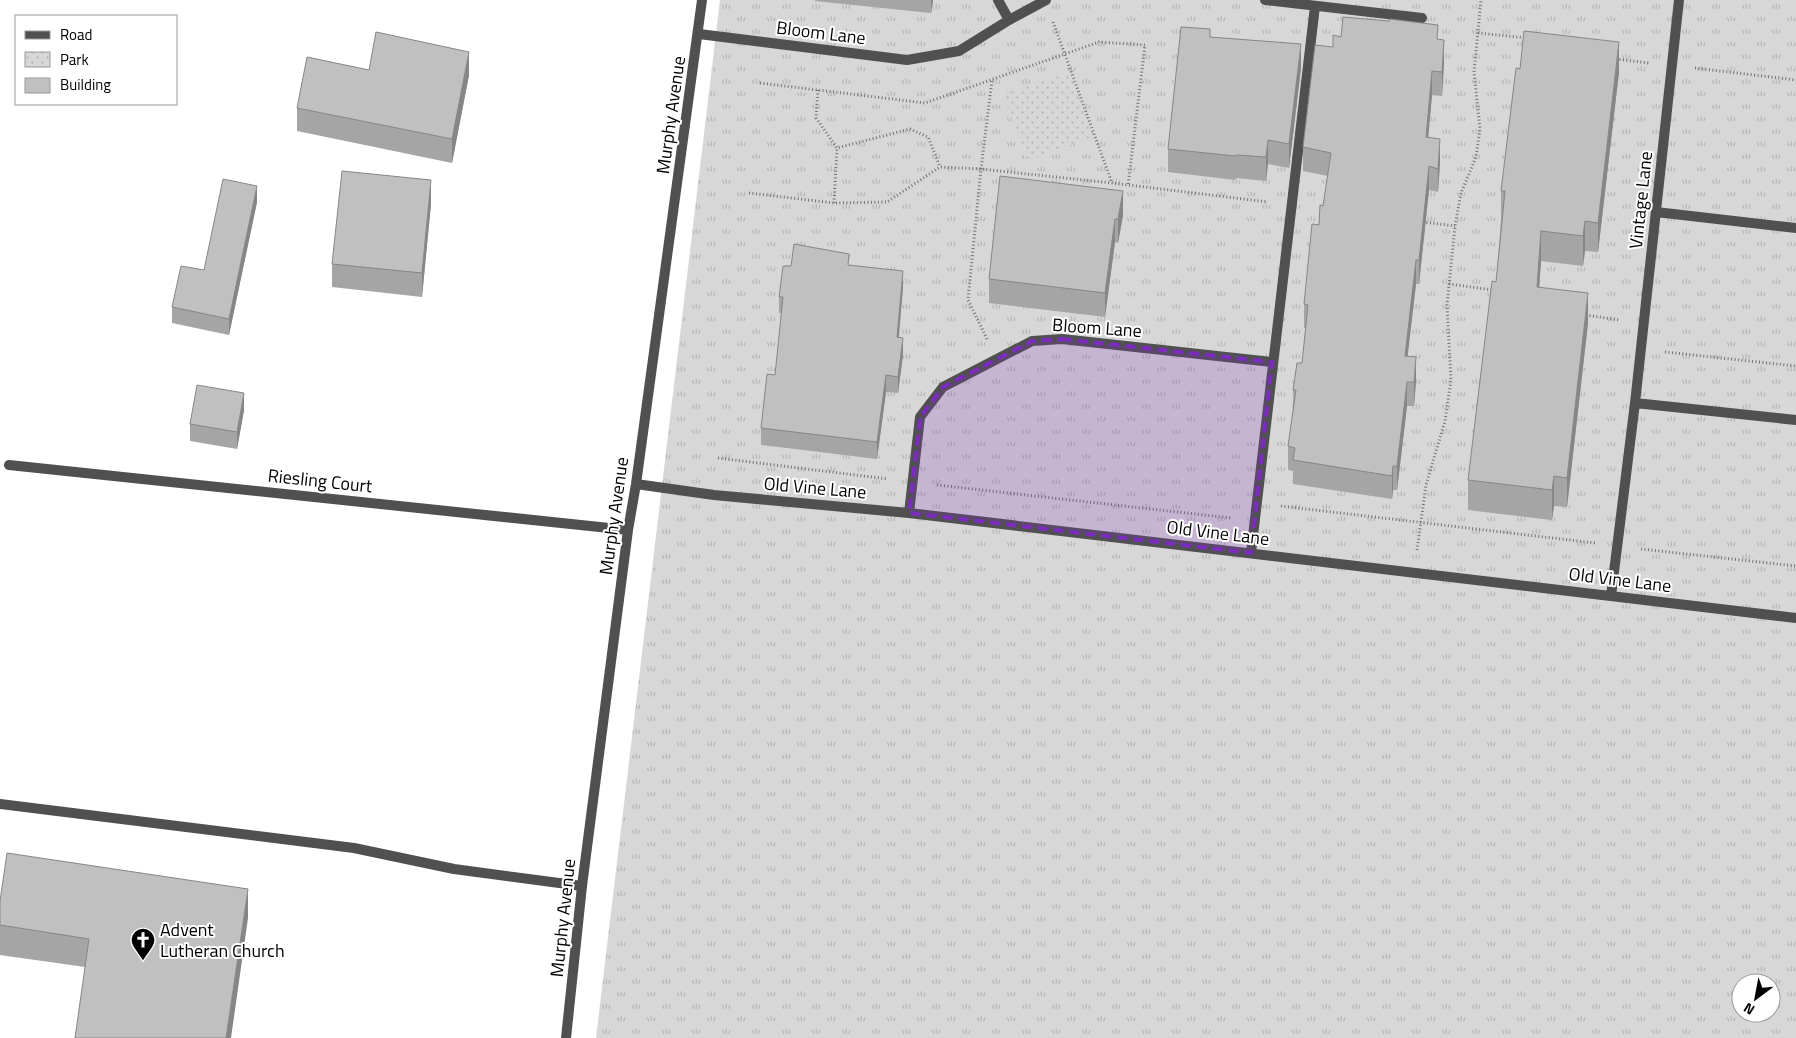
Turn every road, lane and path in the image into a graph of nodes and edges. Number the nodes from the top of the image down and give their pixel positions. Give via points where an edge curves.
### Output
1 (702, 0) edge
2 (998, 0) edge
3 (1046, 0) edge
4 (1264, 0) edge
5 (1481, 0) edge
6 (1679, 0) edge
7 (1316, 6) junction
8 (1422, 18) dead end
9 (1009, 20) junction
10 (1478, 33) junction
11 (698, 34) junction
12 (1527, 38) edge
13 (1064, 52) junction
14 (1615, 59) edge
15 (1672, 66) junction
16 (992, 80) junction
17 (1796, 80) edge
18 (760, 83) dead end
19 (818, 90) junction
20 (837, 148) junction
21 (940, 167) junction
22 (980, 170) junction
23 (1112, 183) junction
24 (1128, 186) junction
25 (749, 193) dead end
26 (834, 203) junction
27 (1292, 205) junction
28 (1656, 212) junction
29 (1416, 221) edge
30 (1455, 226) junction
31 (1796, 228) edge
32 (997, 359) junction
33 (1272, 362) junction
34 (1635, 403) junction
35 (1796, 420) edge
36 (9, 464) dead end
37 (636, 484) junction
38 (909, 513) junction
39 (628, 530) junction
40 (1251, 553) junction
41 (1414, 573) junction
42 (1611, 596) junction
43 (1796, 618) edge
44 (0, 804) edge
45 (582, 886) junction
46 (566, 1038) edge

1 - 11 street, Murphy Avenue
2 - 9 street
3 - 9 street, Bloom Lane
3 - 13 path
4 - 7 street
5 - 10 path
6 - 15 street, Vintage Lane
7 - 8 street
7 - 27 street
9 - 11 street, Bloom Lane via 959,51 907,60
10 - 12 path
10 - 30 path via 1474,72 1480,129 1476,157 1461,193
11 - 37 street, Murphy Avenue
13 - 16 path
13 - 23 path
13 - 24 path via 1099,42 1145,45
14 - 15 path
15 - 17 path
15 - 28 street, Vintage Lane
16 - 19 path via 925,103
16 - 22 path
18 - 19 path
19 - 20 path via 816,118
20 - 21 path via 910,129 928,137
20 - 26 path
21 - 22 path
21 - 26 path via 887,202
22 - 23 path
22 - 32 path via 968,300
23 - 24 path
24 - 27 path
25 - 26 path
27 - 33 street
28 - 31 street
28 - 34 street, Vintage Lane
29 - 30 path
30 - 41 path via 1447,304 1451,380 1445,421 1426,485
32 - 33 street, Bloom Lane via 1032,341 1062,339
32 - 38 street, Bloom Lane via 943,387 920,417
33 - 40 street
34 - 35 street
34 - 42 street, Vintage Lane
36 - 39 street, Riesling Court
37 - 38 street, Old Vine Lane via 714,495
37 - 39 street, Murphy Avenue
38 - 40 street, Old Vine Lane
39 - 45 street, Murphy Avenue
40 - 41 street, Old Vine Lane
41 - 42 street, Old Vine Lane
42 - 43 street, Old Vine Lane
44 - 45 street via 354,848 454,869
45 - 46 street, Murphy Avenue

